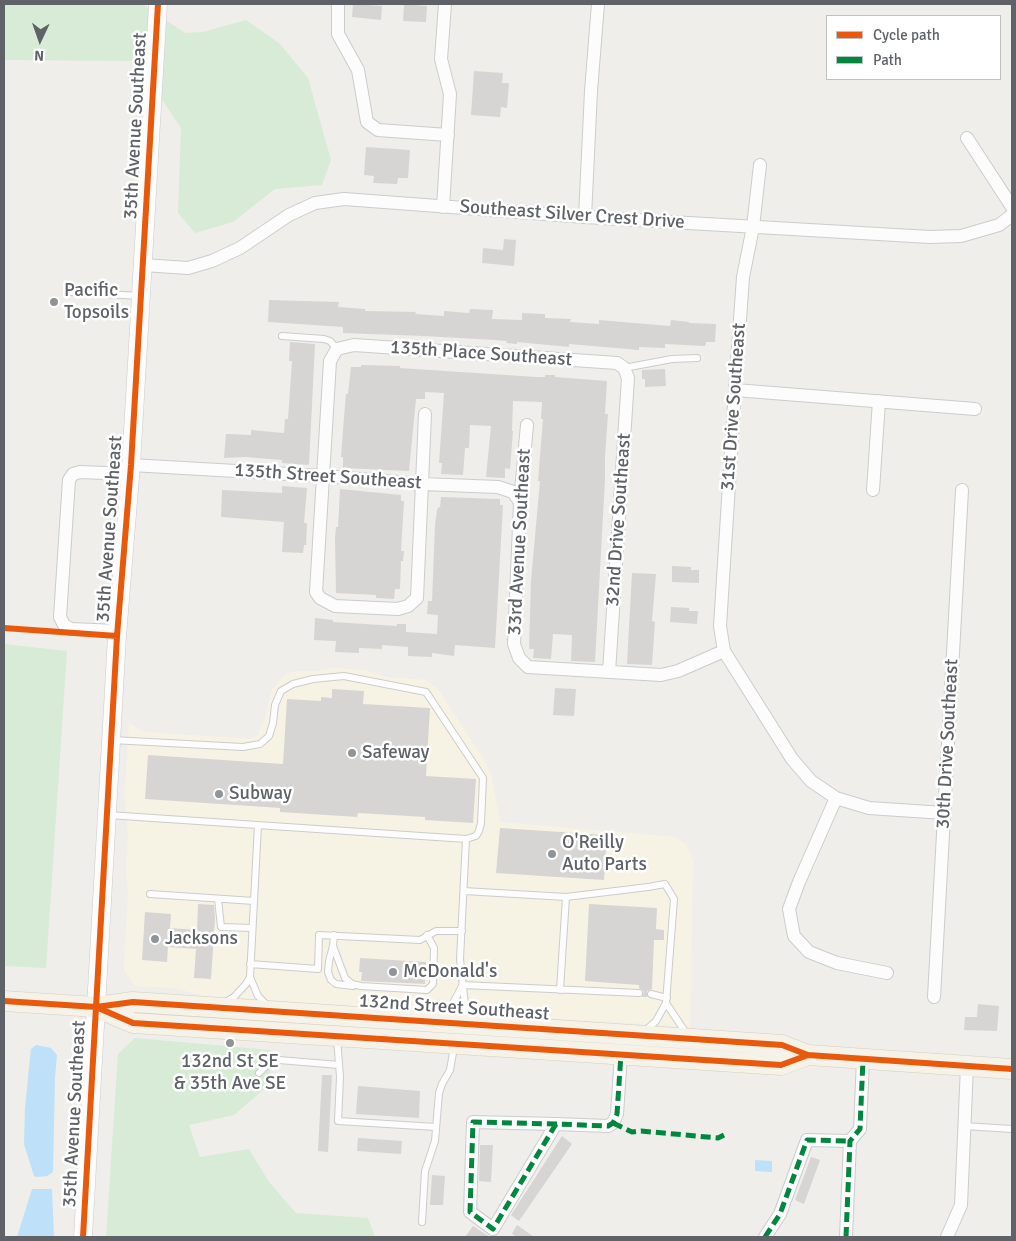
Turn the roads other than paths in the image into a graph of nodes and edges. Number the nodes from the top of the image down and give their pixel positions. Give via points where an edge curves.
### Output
1 (158, 4) edge
2 (338, 4) edge
3 (445, 4) edge
4 (598, 4) edge
5 (448, 134) junction
6 (967, 138) dead end
7 (760, 165) dead end
8 (1012, 206) edge
9 (443, 207) junction
10 (1012, 216) edge
11 (585, 217) junction
12 (753, 227) junction
13 (143, 265) junction
14 (70, 292) dead end
15 (141, 296) junction
16 (282, 336) dead end
17 (337, 349) junction
18 (697, 358) dead end
19 (624, 368) junction
20 (735, 390) junction
21 (879, 402) junction
22 (975, 409) dead end
23 (425, 414) dead end
24 (527, 425) dead end
25 (130, 469) junction
26 (322, 476) junction
27 (422, 484) junction
28 (873, 490) dead end
29 (962, 490) dead end
30 (520, 502) junction
31 (118, 631) junction
32 (724, 651) junction
33 (609, 672) junction
34 (111, 740) junction
35 (836, 798) junction
36 (944, 813) junction
37 (107, 815) junction
38 (258, 825) junction
39 (466, 839) junction
40 (464, 891) junction
41 (150, 894) dead end
42 (566, 897) junction
43 (218, 899) junction
44 (254, 901) junction
45 (252, 928) junction
46 (462, 931) junction
47 (427, 935) junction
48 (334, 936) junction
49 (333, 946) junction
50 (250, 964) junction
51 (887, 973) dead end
52 (250, 977) junction
53 (462, 985) junction
54 (361, 986) junction
55 (560, 990) junction
56 (639, 993) dead end
57 (651, 994) dead end
58 (934, 997) dead end
59 (4, 1001) edge
60 (666, 1001) junction
61 (96, 1007) junction
62 (211, 1008) junction
63 (293, 1014) junction
64 (443, 1022) junction
65 (467, 1024) junction
66 (552, 1030) junction
67 (640, 1035) junction
68 (342, 1036) junction
69 (693, 1039) junction
70 (728, 1041) junction
71 (455, 1044) junction
72 (621, 1054) junction
73 (808, 1055) junction
74 (863, 1059) junction
75 (339, 1065) junction
76 (967, 1066) junction
77 (1012, 1069) edge
78 (259, 1073) dead end
79 (556, 1124) junction
80 (964, 1126) junction
81 (436, 1127) junction
82 (1012, 1129) edge
83 (850, 1142) junction
84 (422, 1222) dead end
85 (83, 1237) edge
86 (765, 1237) edge
87 (846, 1237) edge
88 (947, 1237) edge

1 - 13 street, 35th Avenue Southeast
2 - 5 street via 338,34 358,70 367,122 378,130
3 - 5 street via 442,58 450,94
4 - 11 street
5 - 9 street
6 - 8 street
7 - 12 street, 31st Drive Southeast
9 - 11 street, Southeast Silver Crest Drive
9 - 13 street, Southeast Silver Crest Drive via 344,199 315,204 289,214 240,248 212,262 188,268
10 - 12 street, Southeast Silver Crest Drive via 999,225 961,236
11 - 12 street, Southeast Silver Crest Drive
12 - 20 street, 31st Drive Southeast via 743,277
13 - 15 street, 35th Avenue Southeast
14 - 15 lane
15 - 25 street, 35th Avenue Southeast
16 - 17 lane via 324,339
17 - 19 street, 135th Place Southeast via 354,345 607,362
17 - 26 street via 330,361
18 - 19 lane
19 - 33 street, 32nd Drive Southeast via 628,378
20 - 21 street
20 - 32 street, 31st Drive Southeast via 720,626
21 - 22 street
21 - 28 street
23 - 27 street
24 - 30 street, 33rd Avenue Southeast
25 - 26 street, 135th Street Southeast
25 - 31 street, 35th Avenue Southeast
25 - 31 street, 135th Street Southeast via 80,472 69,480 60,617 71,629
26 - 27 street, 135th Street Southeast
26 - 27 street via 316,592 335,606 398,609 417,598
27 - 30 street, 135th Street Southeast via 498,487 513,492
29 - 36 street, 30th Drive Southeast
30 - 33 street, 33rd Avenue Southeast via 514,644 520,658 528,667
31 - 34 street, 35th Avenue Southeast
32 - 33 street via 661,675
32 - 35 street via 792,759 811,780
34 - 37 street, 35th Avenue Southeast
34 - 39 lane via 243,747 260,744 269,736 280,690 313,679 344,676 426,692 483,778 481,823 476,836
35 - 36 street via 869,808
35 - 51 street via 790,909 794,936 809,952 837,963
36 - 58 street, 30th Drive Southeast
37 - 38 lane
37 - 61 street, 35th Avenue Southeast
38 - 39 lane
38 - 44 lane
39 - 40 lane
40 - 42 lane
40 - 46 lane
41 - 43 lane
42 - 55 lane
42 - 60 lane via 665,884 674,899
43 - 44 lane
43 - 45 lane via 221,926
44 - 45 lane
45 - 50 lane
46 - 47 lane via 436,931
46 - 53 lane
47 - 48 lane via 420,940
47 - 54 lane via 434,948 431,987 427,990
48 - 49 lane
48 - 50 lane via 320,935 318,969
49 - 54 lane via 345,978
49 - 54 lane via 328,972 330,980 336,984
50 - 52 lane
52 - 62 lane via 234,997
52 - 63 lane via 258,996 267,1006
53 - 55 lane
53 - 64 lane
53 - 65 lane
55 - 56 lane
57 - 60 lane
59 - 61 main road, 132nd Street Southeast
60 - 67 lane via 656,1021
60 - 69 lane via 685,1033
61 - 62 main road, 132nd Street Southeast via 133,1002
61 - 68 main road, 132nd Street Southeast via 133,1023
61 - 85 street, 35th Avenue Southeast
62 - 63 main road, 132nd Street Southeast
63 - 64 main road, 132nd Street Southeast
64 - 65 main road, 132nd Street Southeast
65 - 66 main road, 132nd Street Southeast
65 - 68 main road via 443,1032 360,1029
66 - 67 main road, 132nd Street Southeast
66 - 71 main road via 540,1039 466,1035
67 - 69 main road, 132nd Street Southeast
68 - 71 main road, 132nd Street Southeast
68 - 75 lane
69 - 70 main road, 132nd Street Southeast
70 - 72 main road via 714,1050 643,1046
70 - 73 main road, 132nd Street Southeast via 782,1045
71 - 72 main road, 132nd Street Southeast
71 - 81 lane via 450,1070 439,1093
72 - 73 main road, 132nd Street Southeast via 780,1065
72 - 79 street via 617,1114 613,1123 608,1126
73 - 74 main road, 132nd Street Southeast
74 - 76 main road, 132nd Street Southeast
74 - 83 street via 860,1129
75 - 78 lane via 279,1060 269,1063
75 - 81 lane via 338,1121
76 - 77 main road, 132nd Street Southeast
76 - 80 street
79 - 79 street via 473,1122 470,1212 492,1229
80 - 82 lane
80 - 88 street via 962,1205
81 - 84 lane via 425,1171
83 - 86 street via 807,1140 780,1214
83 - 87 street

